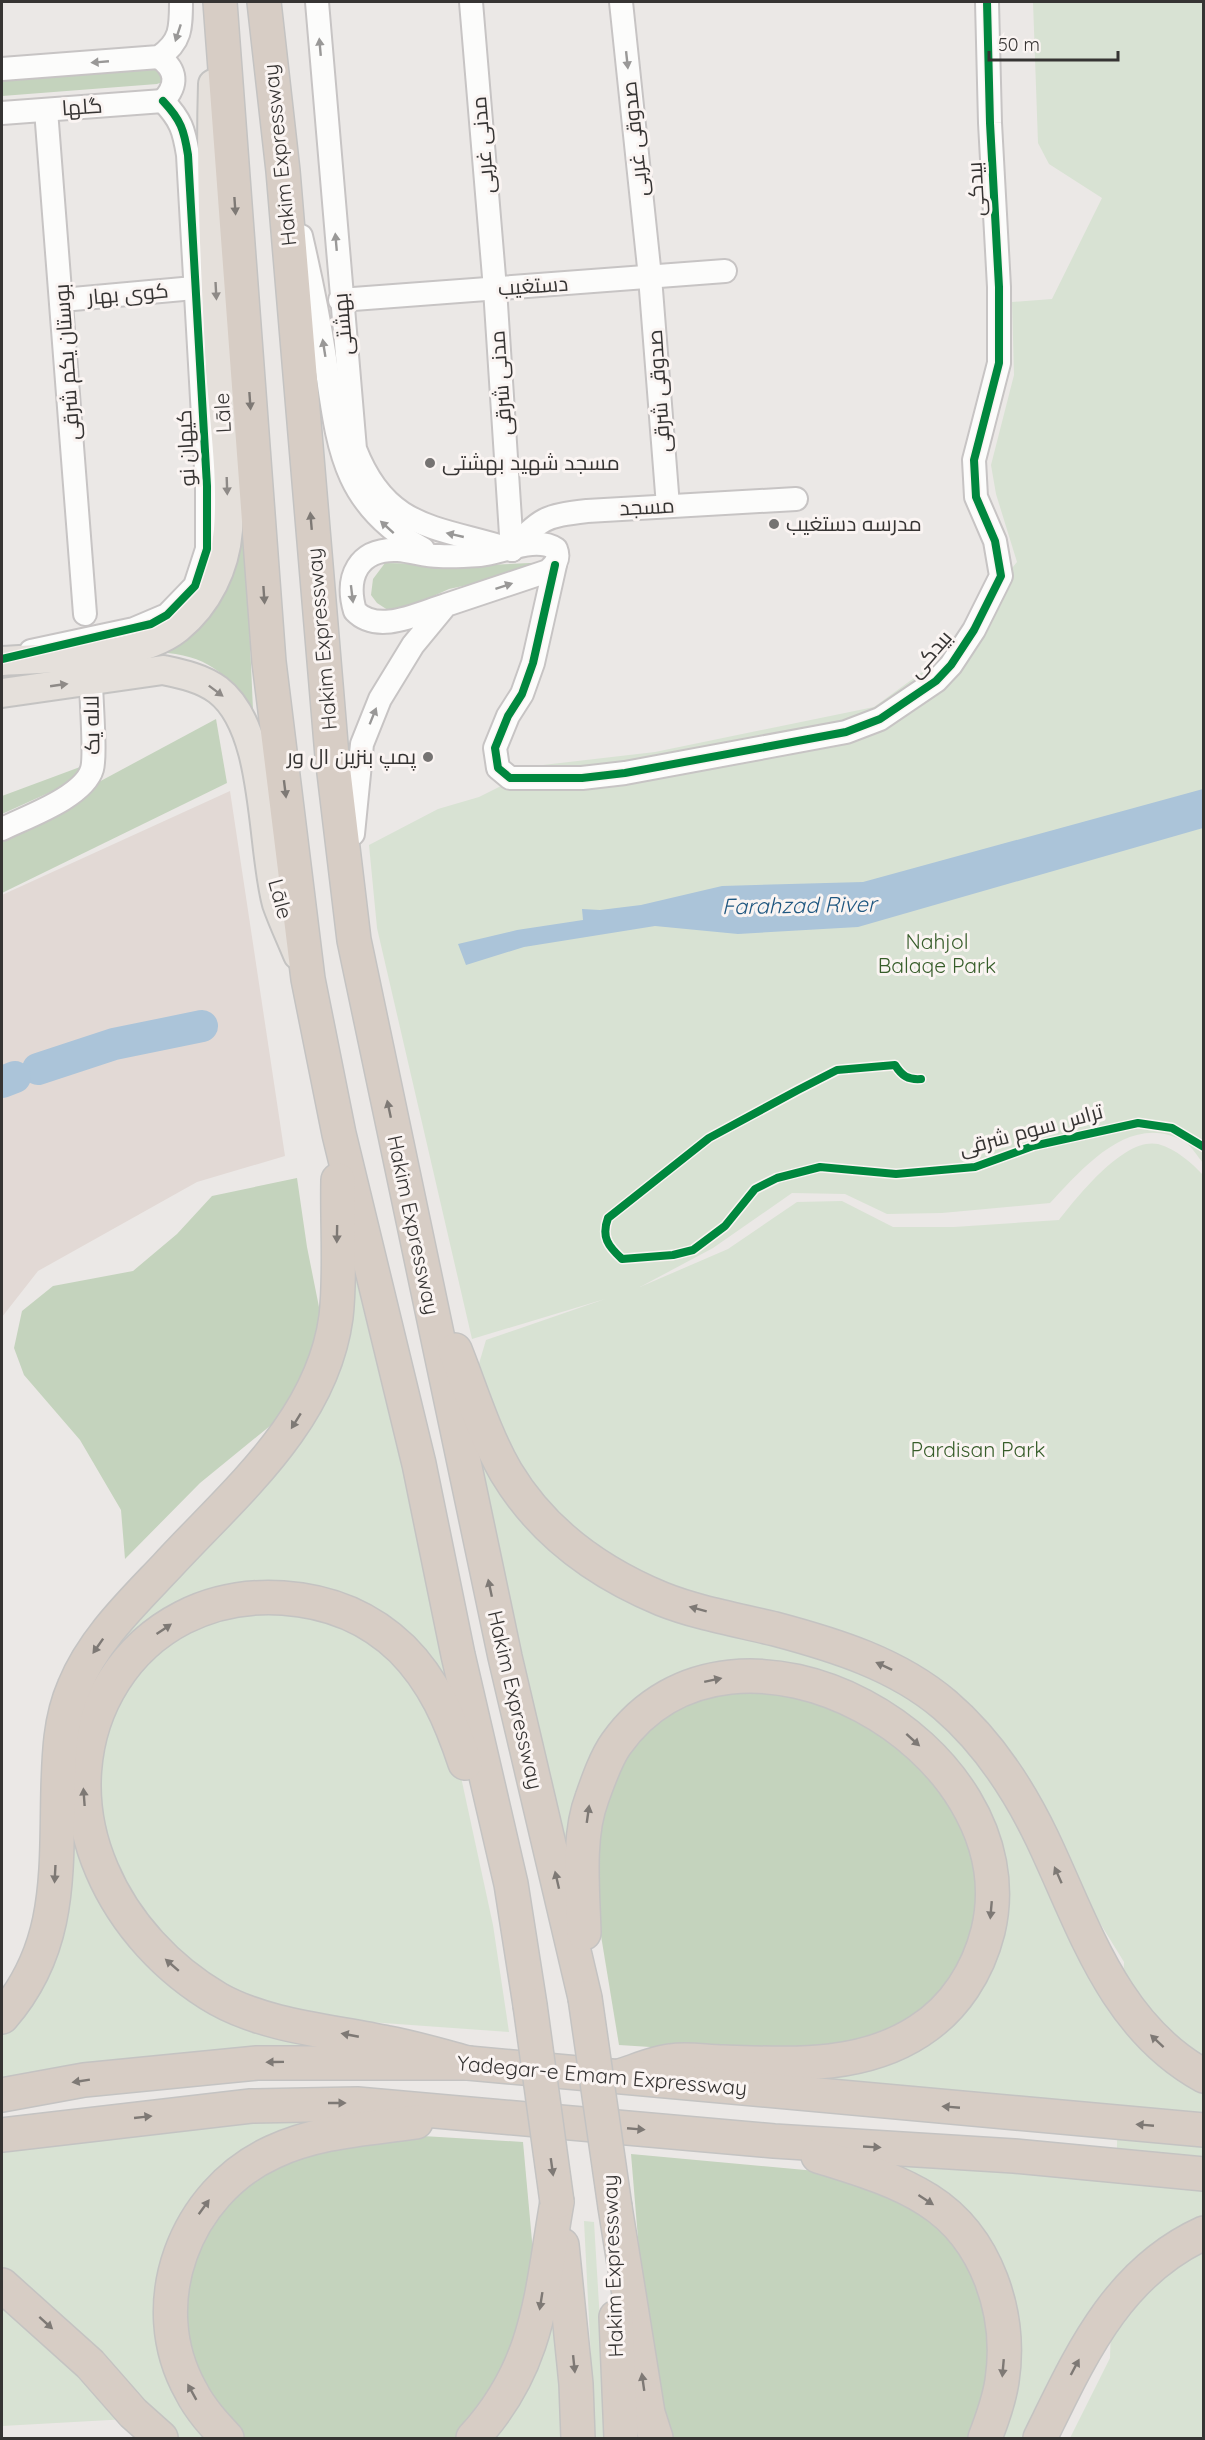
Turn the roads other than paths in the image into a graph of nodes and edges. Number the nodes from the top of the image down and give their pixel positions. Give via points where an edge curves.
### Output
1 (181, 2) edge
2 (216, 2) edge
3 (220, 2) edge
4 (264, 2) edge
5 (317, 2) edge
6 (471, 2) edge
7 (621, 2) edge
8 (987, 2) edge
9 (159, 57) junction
10 (2, 69) edge
11 (163, 102) junction
12 (46, 110) junction
13 (2, 113) edge
14 (283, 171) junction
15 (725, 272) dead end
16 (650, 277) junction
17 (194, 288) junction
18 (495, 289) junction
19 (62, 300) junction
20 (340, 300) junction
21 (796, 499) dead end
22 (668, 506) junction
23 (512, 550) junction
24 (437, 556) junction
25 (555, 565) junction
26 (446, 605) junction
27 (85, 614) dead end
28 (2, 660) edge
29 (91, 681) junction
30 (2, 693) edge
31 (2, 829) edge
32 (354, 940) junction
33 (308, 979) junction
34 (339, 1134) junction
35 (420, 1263) junction
36 (511, 1884) junction
37 (585, 1998) junction
38 (2, 2017) edge
39 (468, 2063) junction
40 (620, 2076) junction
41 (1203, 2076) edge
42 (2, 2095) edge
43 (471, 2114) junction
44 (1203, 2130) edge
45 (2, 2135) edge
46 (774, 2141) junction
47 (1203, 2174) edge
48 (557, 2202) junction
49 (615, 2207) junction
50 (1203, 2233) edge
51 (2, 2285) edge
52 (161, 2439) edge
53 (227, 2439) edge
54 (473, 2439) edge
55 (578, 2439) edge
56 (621, 2439) edge
57 (656, 2439) edge
58 (985, 2439) edge
59 (1040, 2439) edge

1 -> 9 street via 181,28 172,48
2 -> 28 main road, Lāle via 212,111 215,284 228,531 217,579 200,608 177,629 154,642 125,650
3 -> 33 highway, Hakim Expressway via 269,662
4 - 14 highway, Hakim Expressway
20 -> 5 street, بهشتی
6 - 18 street, مدنی غربی
7 -> 16 street, صدوقی غربی
8 - 25 street, بیدکی via 999,363 975,460 976,497 995,541 1001,576 951,665 936,681 880,719 846,732 625,773 582,778 510,778 501,772 495,748 533,663
9 -> 10 street, گلها
9 - 11 street via 170,65 175,78 172,91
11 - 12 street, گلها
11 - 17 street, کیهان نو via 177,116 188,155
12 - 13 street, گلها
12 - 19 street, بوستان یکم شرقی
24 -> 14 street via 385,526 369,509 341,455 317,308
32 -> 14 highway, Hakim Expressway via 332,756
15 - 16 street, دستغیب
16 - 18 street, دستغیب
16 - 22 street, صدوقی شرقی
17 - 19 street, کوی بهار
17 - 28 street, کیهان نو via 207,538 195,586 167,615 151,624
18 - 20 street, دستغیب
18 - 23 street, مدنی شرقی
19 - 27 street, بوستان یکم شرقی
23 -> 20 street, بهشتی via 419,523 386,501 374,487 364,472 353,440
21 - 22 street, مسجد
22 - 23 street, مسجد via 554,515 532,528
23 - 24 street
23 - 25 street via 540,543 552,546 558,556
24 -> 26 street via 397,550 374,555 355,568 351,578 352,600 361,616 379,622
26 -> 25 street
32 -> 26 street via 352,845 362,744 380,699 413,645
30 -> 29 main road, Lāle
29 - 31 street, لاله یک via 92,769 82,786
29 -> 33 main road, Lāle via 163,670 201,681 219,691 234,708 251,745 277,903
35 -> 32 highway, Hakim Expressway
33 - 34 highway, Hakim Expressway
34 - 36 highway, Hakim Expressway via 419,1464
34 -> 38 highway via 336,1318 320,1374 292,1428 118,1619 74,1686 62,1725 50,1925 35,1966
37 -> 35 highway, Hakim Expressway via 505,1657
41 -> 35 highway via 1158,2042 1117,1994 1101,1968 1026,1807 976,1734 946,1706 918,1683 837,1647 665,1600 606,1572 552,1529 525,1499 489,1437
39 -> 36 highway via 392,2043 274,2020 220,2000 198,1986 148,1942 109,1886 88,1831 83,1766 89,1733 121,1669 146,1642 188,1616 245,1599 314,1600 372,1625 401,1648 424,1675 455,1731 475,1801
36 -> 48 highway, Hakim Expressway, bridge
37 -> 40 highway via 582,1856 590,1800 615,1745 637,1720 686,1688 726,1678 759,1676 811,1684 841,1695 890,1720 916,1742 963,1795 980,1828 993,1890 985,1944 959,1994 920,2031 872,2054 851,2058 795,2064 671,2061
37 - 49 highway, Hakim Expressway, bridge
39 - 40 highway, Yadegar-e Emam Expressway
39 -> 42 highway, Yadegar-e Emam Expressway via 257,2063 84,2080
44 -> 40 highway, Yadegar-e Emam Expressway
45 -> 43 highway via 195,2111 300,2104 357,2104
43 -> 46 highway
53 -> 43 highway via 190,2390 172,2329 176,2268 202,2208 244,2168 296,2142 350,2130
46 -> 47 highway via 1014,2156
46 -> 58 highway via 902,2185 947,2215 973,2244 1000,2305 1004,2332 1002,2383
48 -> 54 highway via 540,2310 528,2352 508,2393
48 -> 55 highway, Hakim Expressway
49 - 56 highway, Hakim Expressway
57 -> 49 highway via 648,2413
59 -> 50 highway via 1081,2354 1108,2311 1149,2269
51 -> 52 highway via 90,2364

